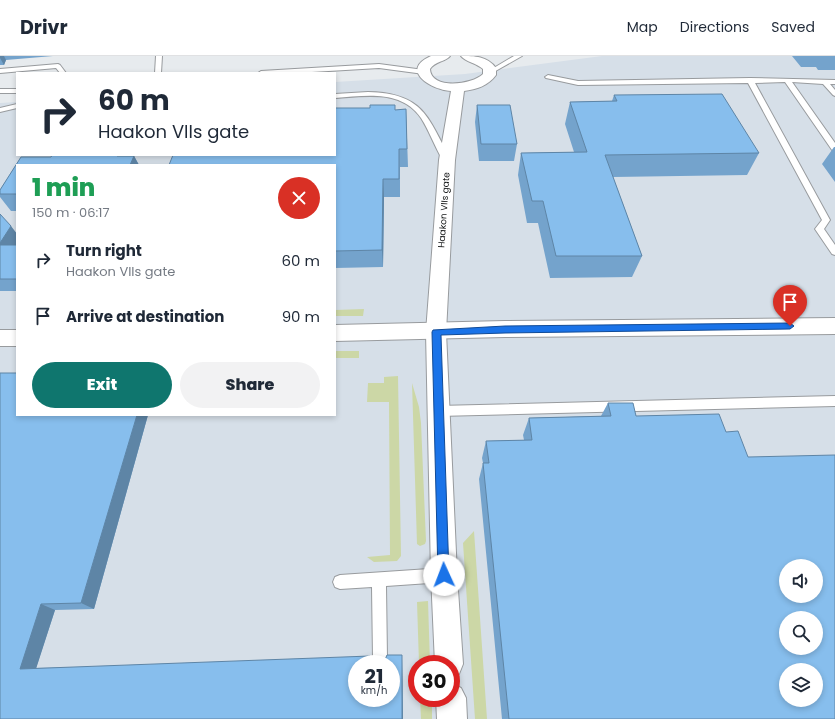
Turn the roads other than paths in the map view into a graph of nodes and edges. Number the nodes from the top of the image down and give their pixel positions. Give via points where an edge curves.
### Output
1 (158, 56) edge
2 (467, 56) edge
3 (518, 56) edge
4 (436, 57) edge
5 (0, 71) edge
6 (62, 72) edge
7 (158, 72) edge
8 (278, 72) edge
9 (424, 72) junction
10 (490, 72) junction
11 (548, 77) dead end
12 (750, 80) junction
13 (787, 80) junction
14 (825, 82) junction
15 (835, 82) edge
16 (458, 88) junction
17 (0, 91) edge
18 (16, 91) edge
19 (835, 94) edge
20 (336, 96) edge
21 (16, 106) edge
22 (0, 110) edge
23 (835, 148) edge
24 (447, 160) junction
25 (835, 252) edge
26 (835, 326) edge
27 (436, 332) junction
28 (336, 333) edge
29 (0, 338) edge
30 (16, 338) edge
31 (835, 401) edge
32 (438, 411) junction
33 (444, 575) junction
34 (378, 579) junction
35 (340, 582) dead end
36 (380, 655) edge
37 (448, 655) edge
38 (451, 707) edge
39 (452, 719) edge

1 - 7 lane
2 - 10 street via 483,62
3 - 10 lane
4 - 9 street via 425,67
5 - 6 lane via 58,66
8 - 9 lane via 379,66
9 - 16 street via 431,81
10 - 16 street via 488,77 477,85
11 - 12 lane via 578,83
12 - 13 lane
12 - 25 lane via 826,220 819,229
13 - 14 lane
13 - 23 lane
14 - 15 lane
14 - 19 lane
16 - 24 street, Haakon VIIs gate
17 - 18 lane
20 - 24 lane via 390,94 410,103 420,111
21 - 22 lane
24 - 27 street, Haakon VIIs gate
26 - 27 main road
27 - 28 main road
27 - 32 street, Haakon VIIs gate
29 - 30 main road
31 - 32 lane
32 - 33 street, Haakon VIIs gate
33 - 34 lane
33 - 37 street, Haakon VIIs gate
34 - 35 lane
34 - 36 lane
38 - 39 street

